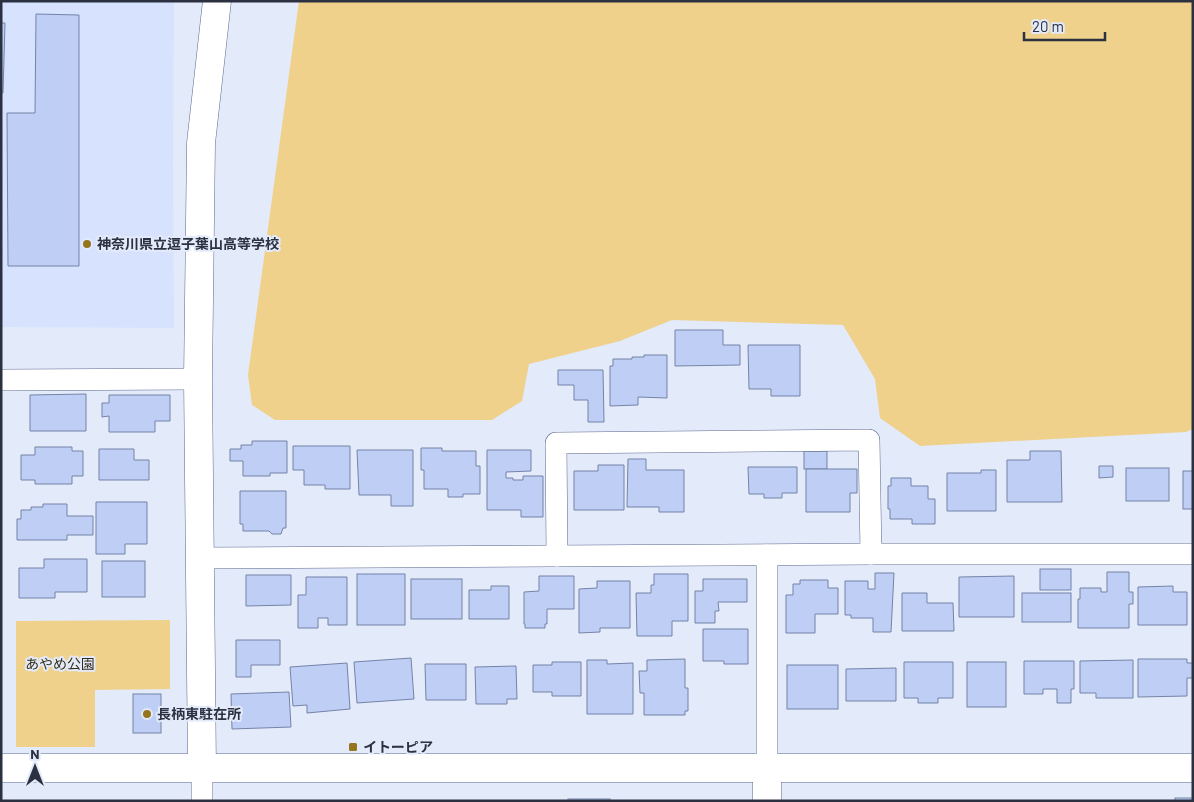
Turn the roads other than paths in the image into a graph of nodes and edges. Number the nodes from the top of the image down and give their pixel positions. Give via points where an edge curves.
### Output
1 (217, 1) edge
2 (198, 378) junction
3 (1, 380) edge
4 (871, 554) junction
5 (1193, 554) edge
6 (767, 555) junction
7 (557, 556) junction
8 (200, 558) junction
9 (1, 768) edge
10 (1193, 768) edge
11 (202, 769) junction
12 (767, 769) junction
13 (202, 801) edge
14 (767, 801) edge

1 - 2 street via 201,142
2 - 3 street
2 - 8 street
4 - 5 street
4 - 6 street
4 - 7 street via 870,440 860,440 556,443
6 - 7 street
6 - 12 street
7 - 8 street
8 - 11 street
9 - 11 street
10 - 12 street
11 - 12 street
11 - 13 street
12 - 14 street

